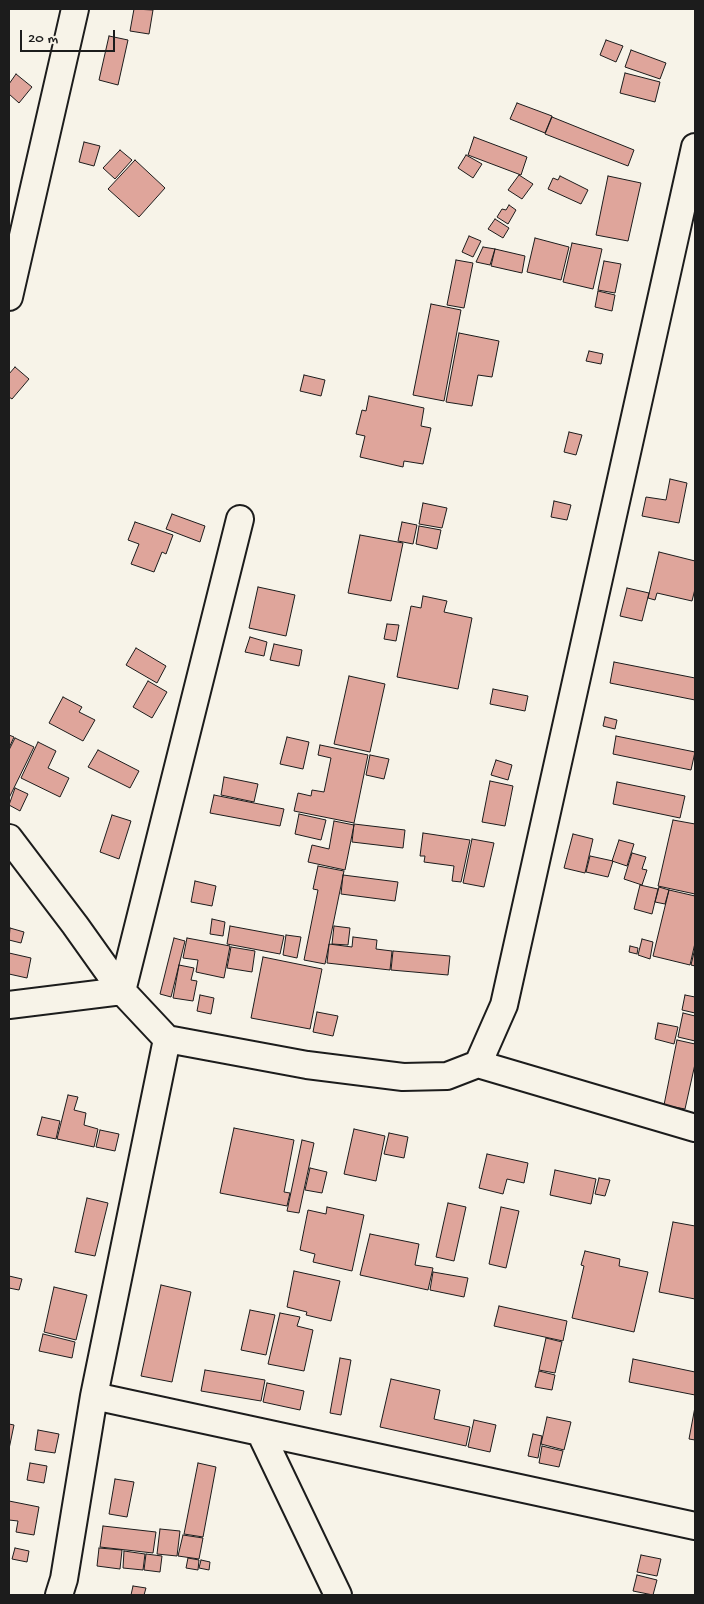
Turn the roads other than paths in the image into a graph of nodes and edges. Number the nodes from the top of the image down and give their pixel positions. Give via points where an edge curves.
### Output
1 (75, 9) edge
2 (695, 147) edge
3 (9, 298) edge
4 (240, 520) dead end
5 (9, 838) edge
6 (122, 991) junction
7 (9, 1005) edge
8 (167, 1040) junction
9 (478, 1064) junction
10 (695, 1128) edge
11 (94, 1396) junction
12 (260, 1432) junction
13 (695, 1526) edge
14 (59, 1595) edge
15 (338, 1595) edge

1 - 3 street
2 - 9 street via 504,1005
4 - 6 street
5 - 6 street
6 - 7 street
6 - 8 street
8 - 9 street via 402,1078 447,1076
8 - 11 street
9 - 10 street
11 - 12 street
11 - 14 street
12 - 13 street
12 - 15 street

